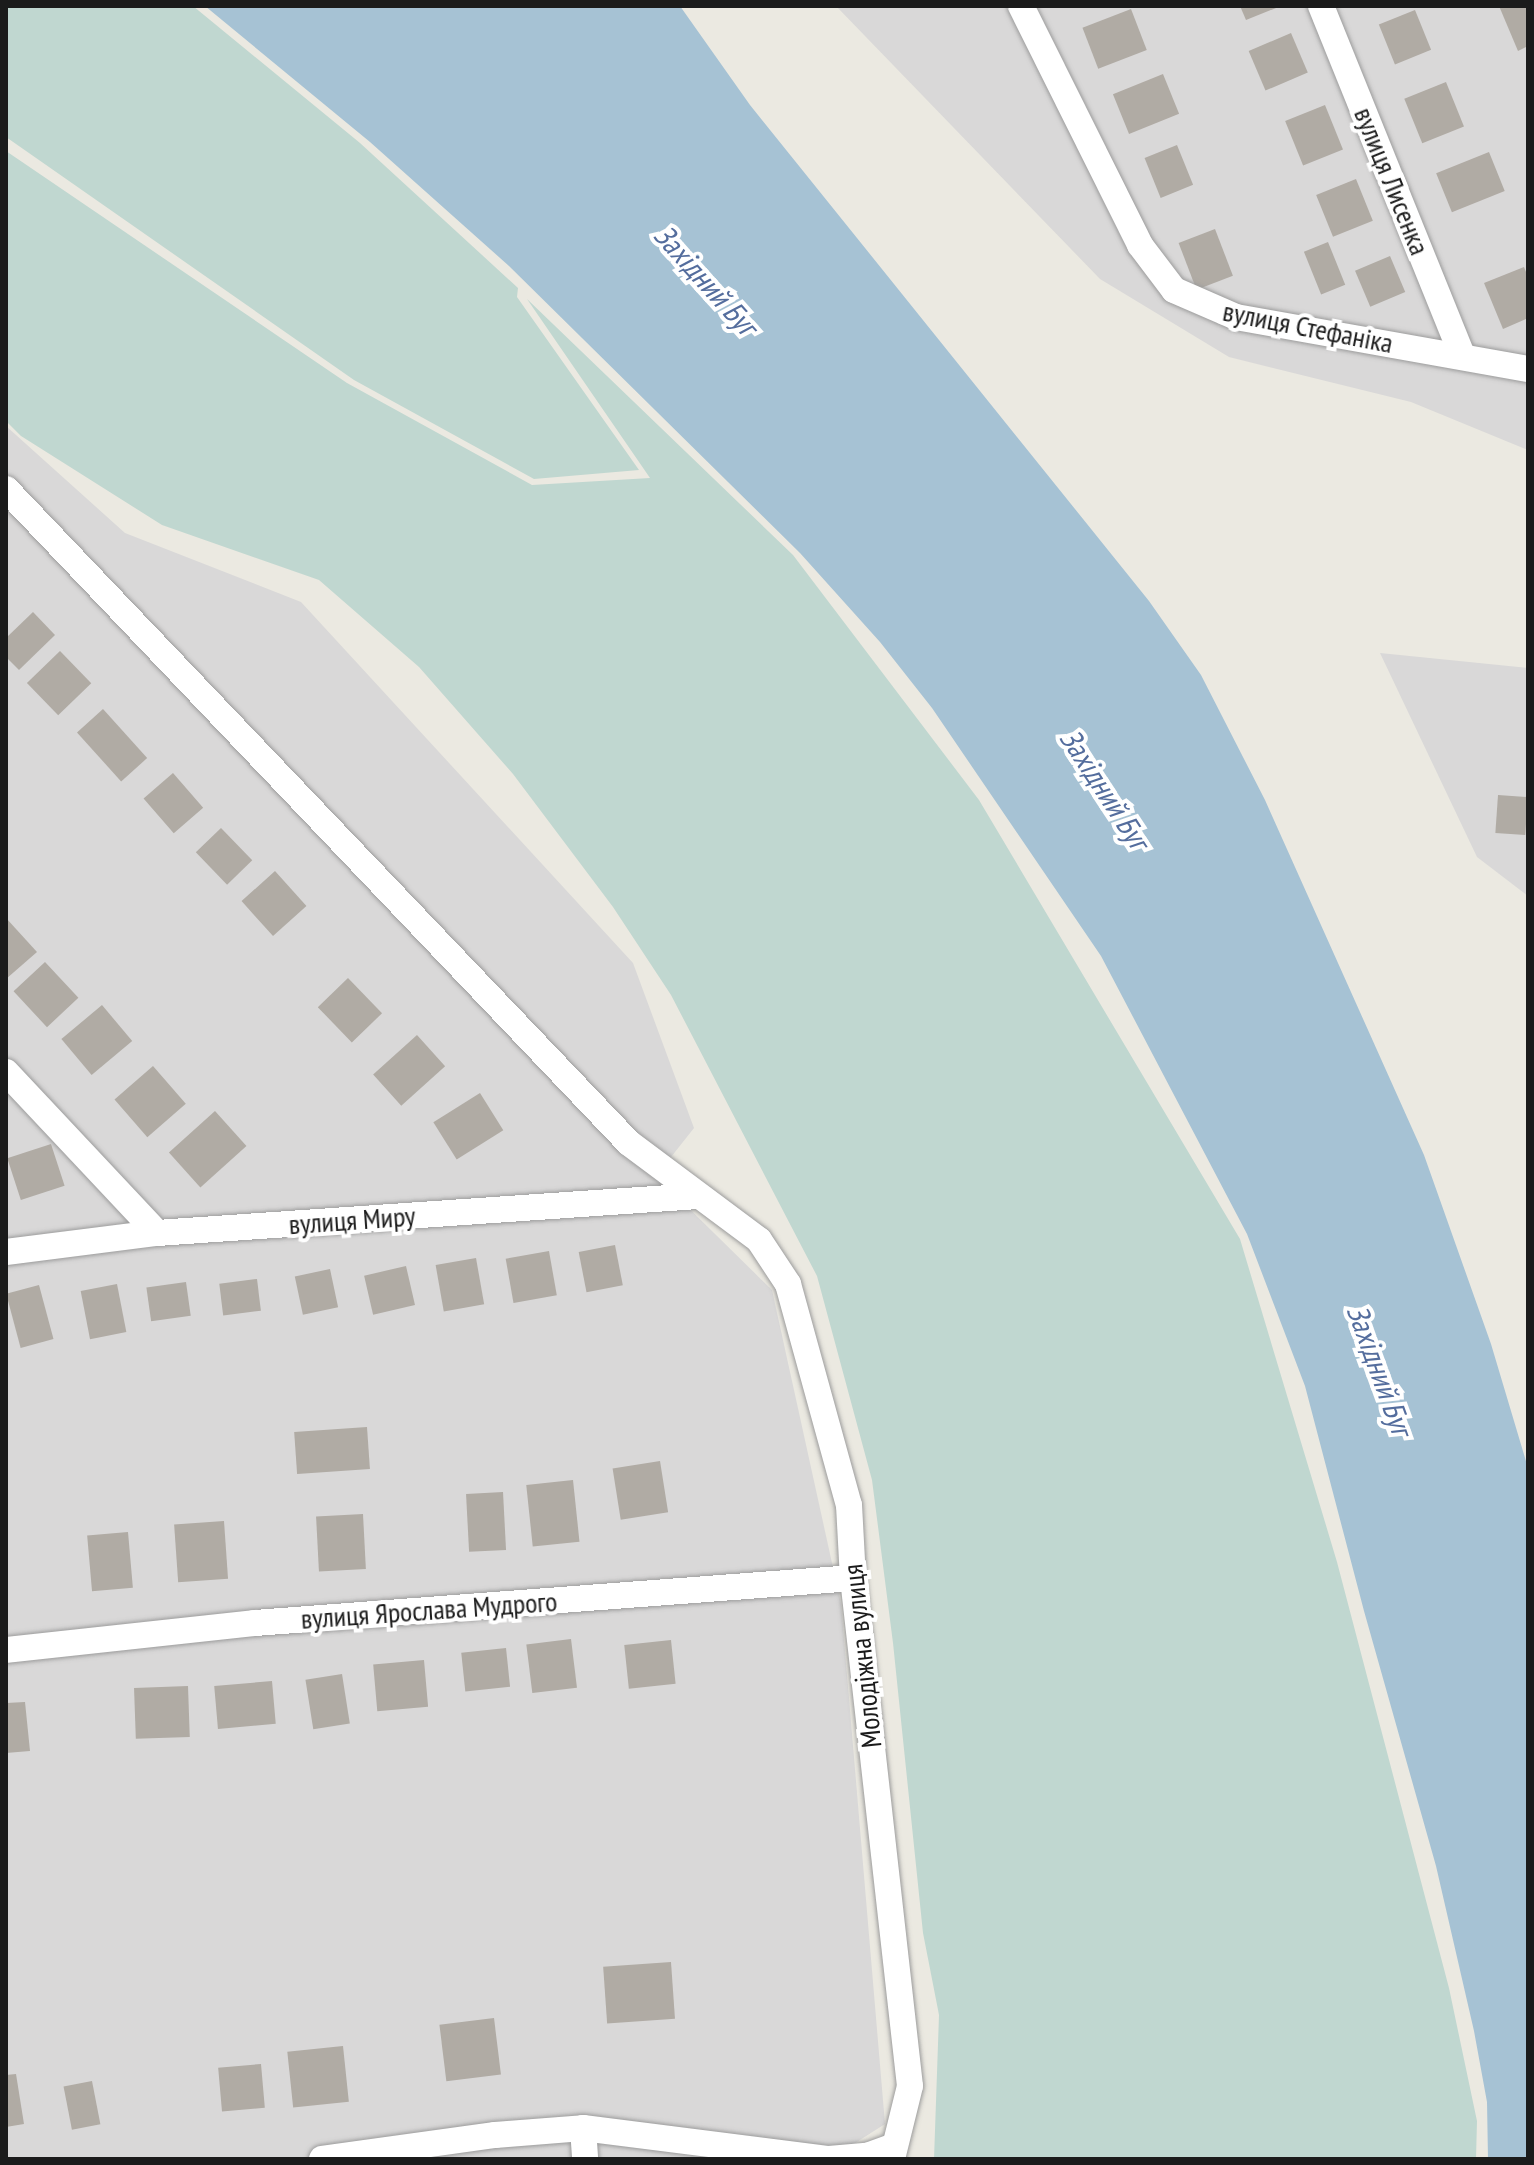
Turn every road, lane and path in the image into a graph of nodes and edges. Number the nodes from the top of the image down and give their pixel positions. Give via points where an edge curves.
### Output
1 (1021, 6) edge
2 (1321, 6) edge
3 (1462, 355) junction
4 (1528, 369) edge
5 (6, 489) edge
6 (6, 1072) edge
7 (698, 1196) junction
8 (157, 1233) junction
9 (6, 1252) edge
10 (853, 1578) junction
11 (6, 1650) edge
12 (583, 2128) junction
13 (892, 2153) edge
14 (322, 2159) edge
15 (585, 2159) edge

1 - 3 street, вулиця Стефаніка via 1140,245 1174,290 1236,317
2 - 3 street, вулиця Лисенка
3 - 4 street, вулиця Стефаніка
5 - 7 street, Молодіжна вулиця via 629,1143
6 - 8 street
7 - 8 street, вулиця Миру
7 - 10 street, Молодіжна вулиця via 759,1240 788,1284 849,1505
8 - 9 street, вулиця Миру
10 - 11 street, вулиця Ярослава Мудрого via 255,1623
10 - 13 street, Молодіжна вулиця via 910,2086
12 - 13 street via 829,2159
12 - 14 street
12 - 15 street

